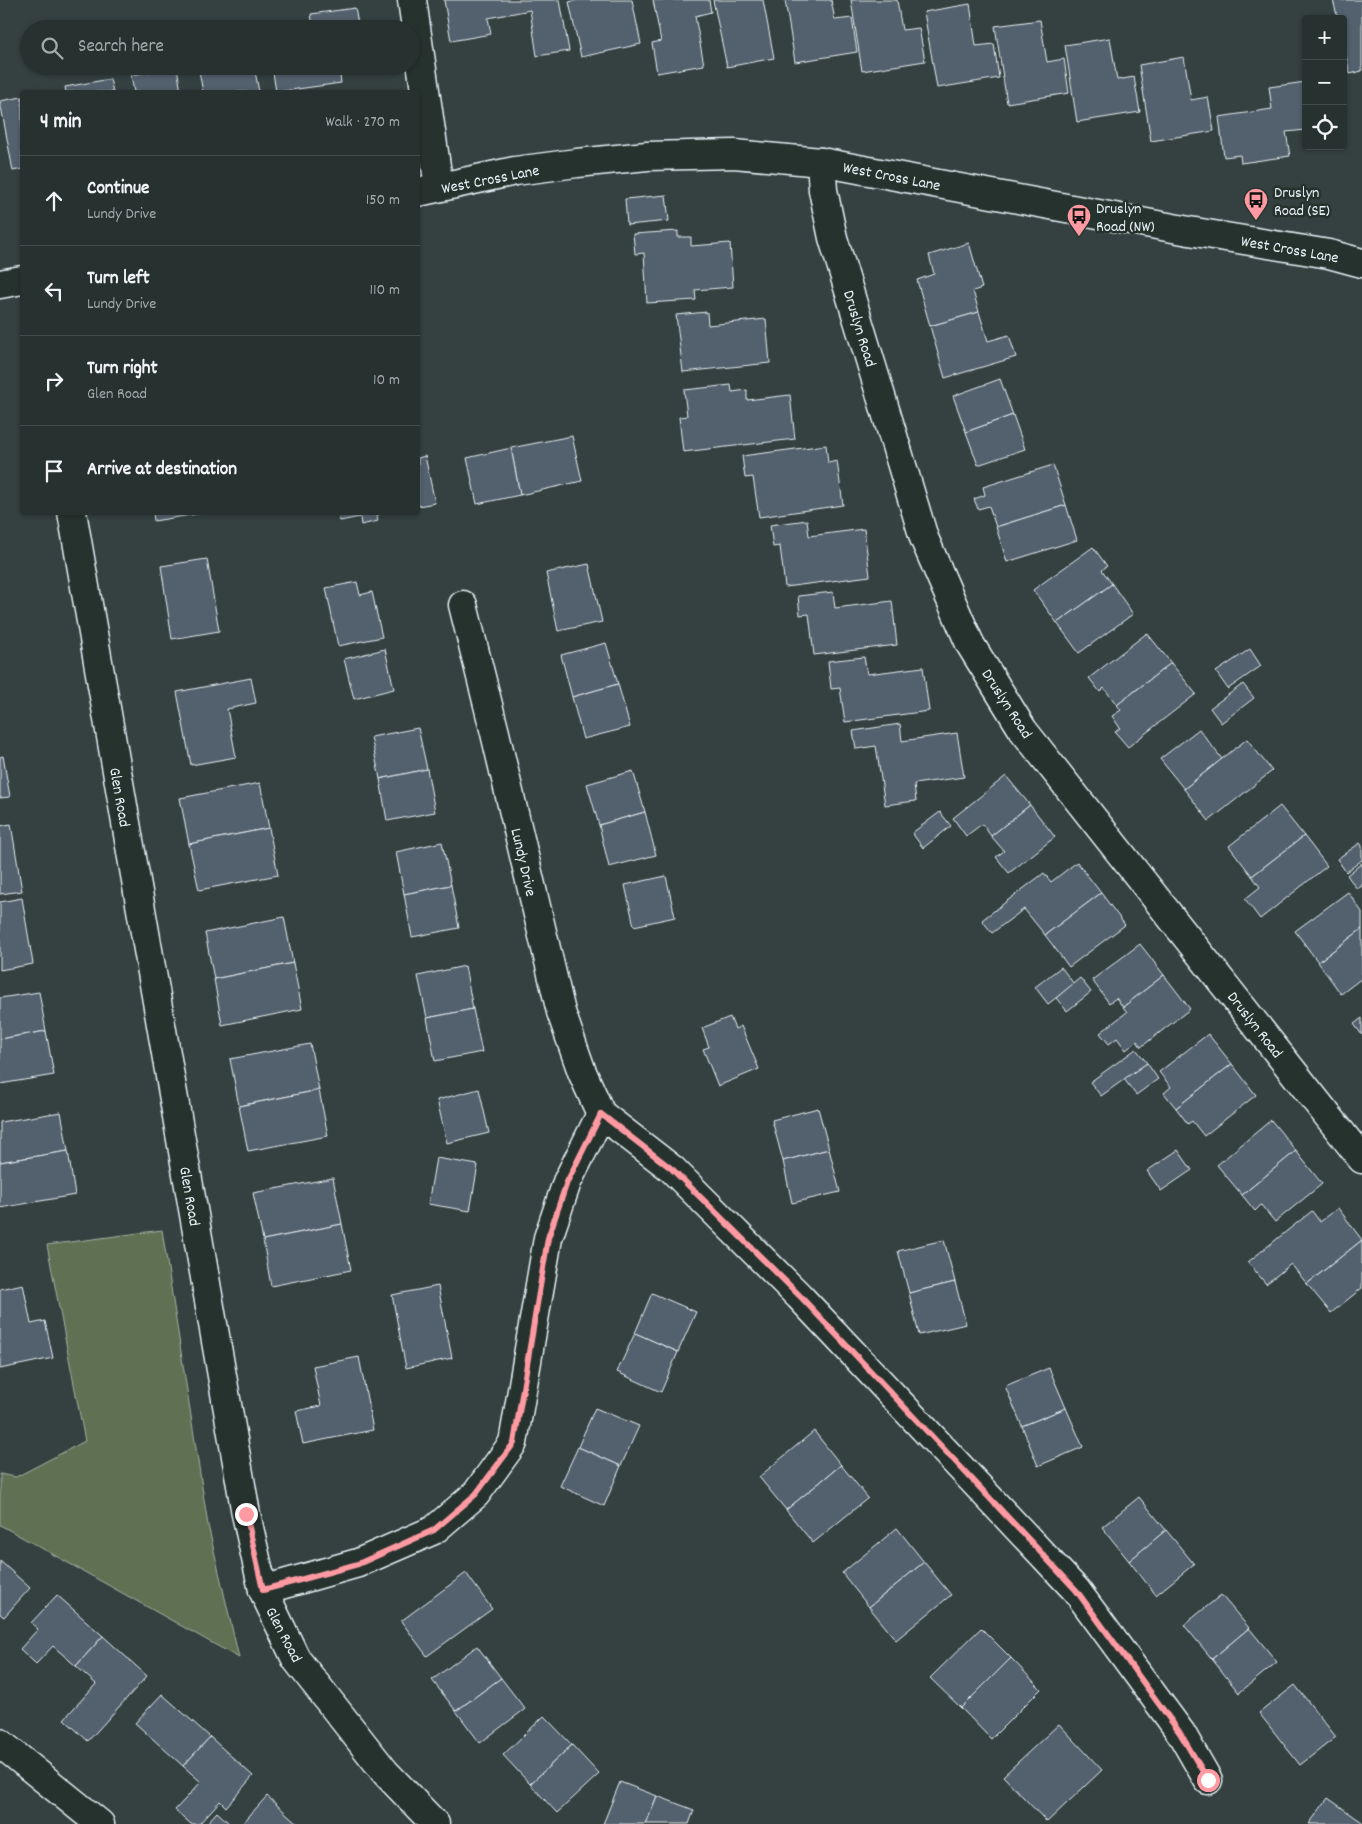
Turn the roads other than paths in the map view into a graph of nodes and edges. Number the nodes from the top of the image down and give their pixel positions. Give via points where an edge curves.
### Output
1 (412, 0) edge
2 (414, 20) edge
3 (418, 75) edge
4 (420, 90) edge
5 (420, 95) edge
6 (821, 162) junction
7 (428, 190) edge
8 (1362, 263) edge
9 (20, 280) edge
10 (0, 284) edge
11 (73, 515) edge
12 (463, 606) dead end
13 (601, 1114) junction
14 (1362, 1159) edge
15 (263, 1590) junction
16 (0, 1743) edge
17 (1208, 1780) dead end
18 (100, 1824) edge
19 (435, 1824) edge

1 - 2 street
3 - 4 street
5 - 7 street
6 - 7 street, West Cross Lane via 734,154 647,156 515,171
6 - 8 street, West Cross Lane via 1329,254
6 - 14 street, Druslyn Road via 832,238 924,538 970,644 1024,730
9 - 10 street
11 - 15 street, Glen Road via 244,1504
12 - 13 street, Lundy Drive via 561,1012
13 - 15 street via 567,1182 548,1238 514,1443 476,1494 434,1530 358,1564
13 - 17 street, Lundy Drive via 672,1169 800,1296 1076,1590 1180,1733
15 - 19 street, Glen Road via 296,1659 385,1772
16 - 18 street

